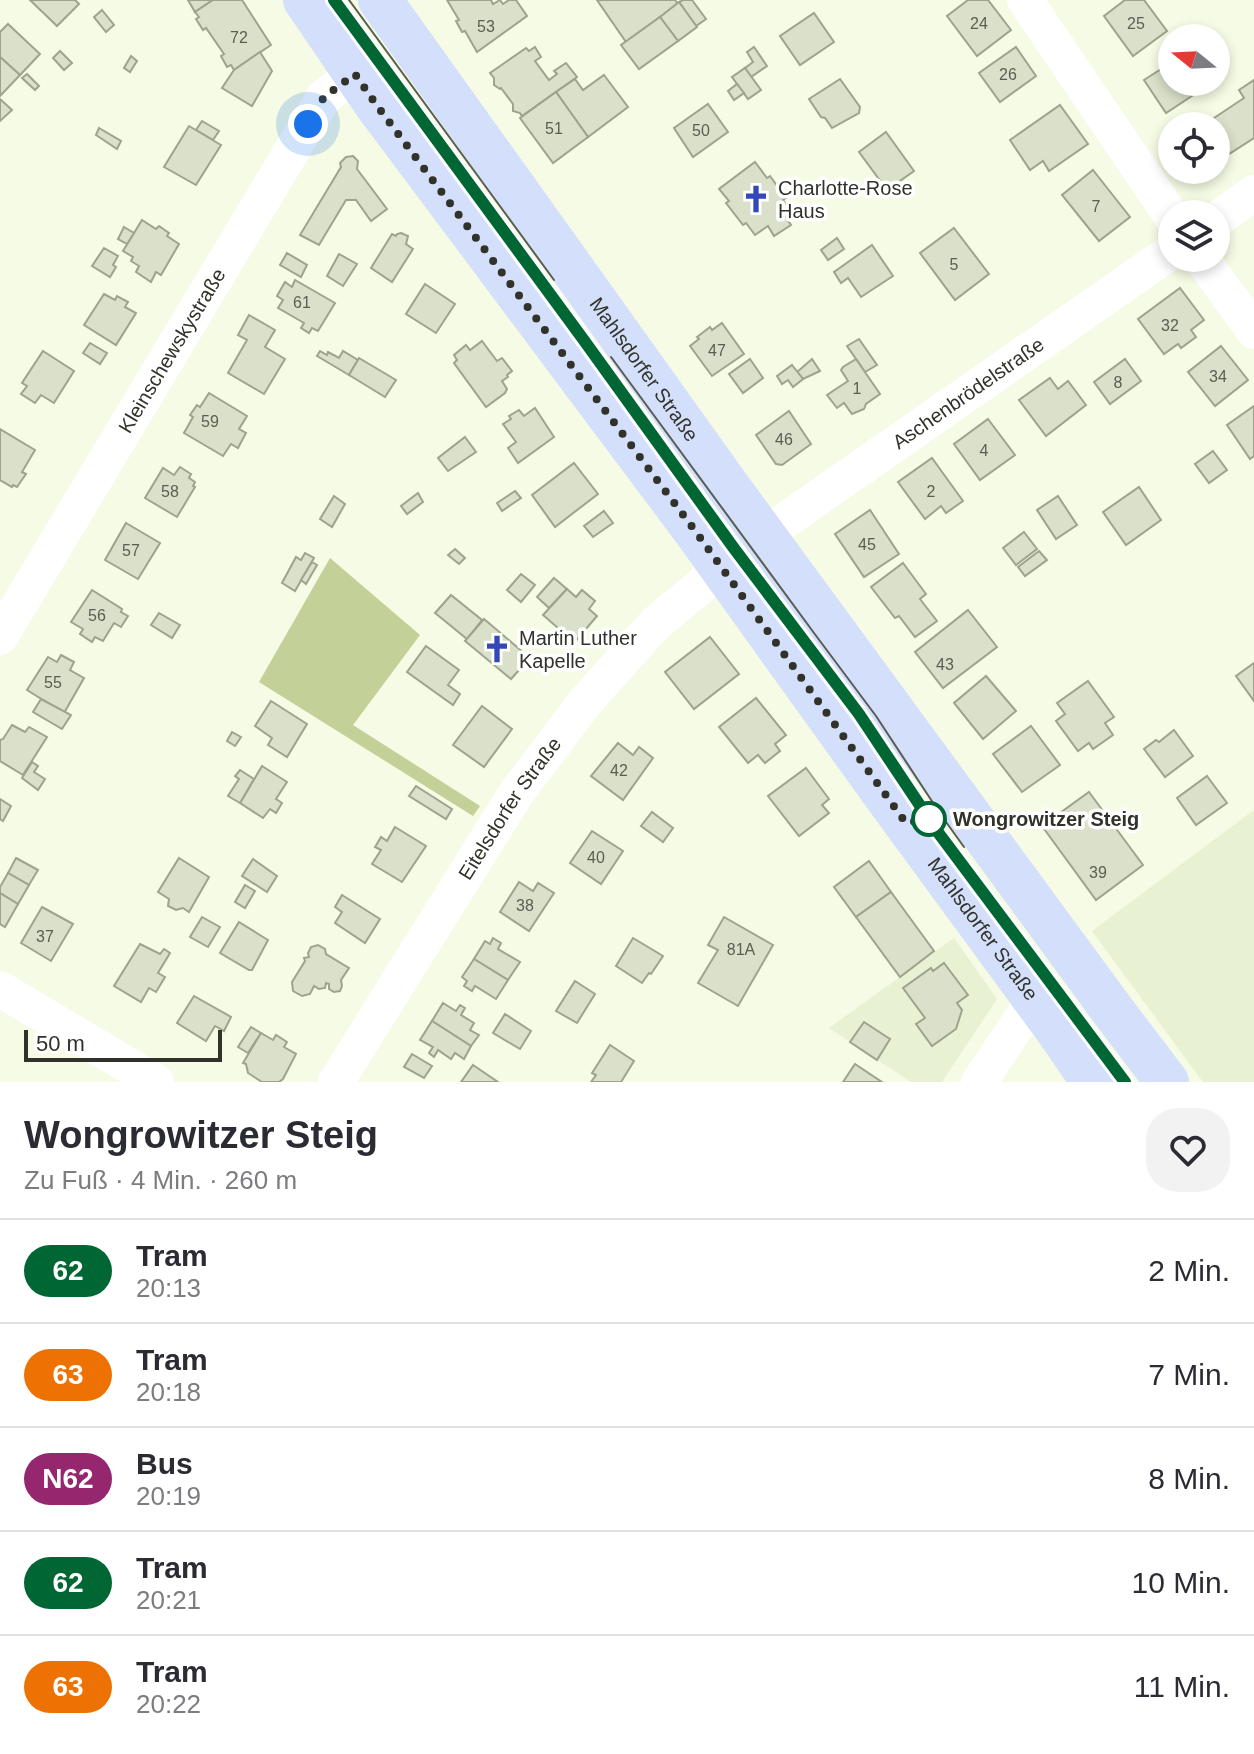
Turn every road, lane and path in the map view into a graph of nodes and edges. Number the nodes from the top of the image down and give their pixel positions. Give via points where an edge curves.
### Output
1 (305, 0) edge
2 (380, 0) edge
3 (1025, 0) edge
4 (355, 74) junction
5 (1254, 193) edge
6 (1160, 200) edge
7 (1230, 210) edge
8 (1158, 261) edge
9 (1211, 272) edge
10 (1254, 331) edge
11 (763, 536) junction
12 (721, 567) junction
13 (0, 637) edge
14 (1079, 965) junction
15 (0, 989) edge
16 (1035, 999) junction
17 (156, 1082) edge
18 (336, 1082) edge
19 (979, 1082) edge
20 (1093, 1082) edge
21 (1167, 1082) edge

1 - 4 main road, Mahlsdorfer Straße
2 - 11 main road, Mahlsdorfer Straße
3 - 6 street
4 - 12 main road, Mahlsdorfer Straße
4 - 13 street, Kleinschewskystraße via 324,97
5 - 7 street
8 - 11 street, Aschenbrödelstraße
9 - 10 street
11 - 12 main road
11 - 14 main road, Mahlsdorfer Straße
12 - 16 main road, Mahlsdorfer Straße
12 - 18 street, Eitelsdorfer Straße via 656,623 586,701 517,792
14 - 16 main road
14 - 21 main road, Mahlsdorfer Straße
15 - 17 street
16 - 19 street
16 - 20 main road, Mahlsdorfer Straße

